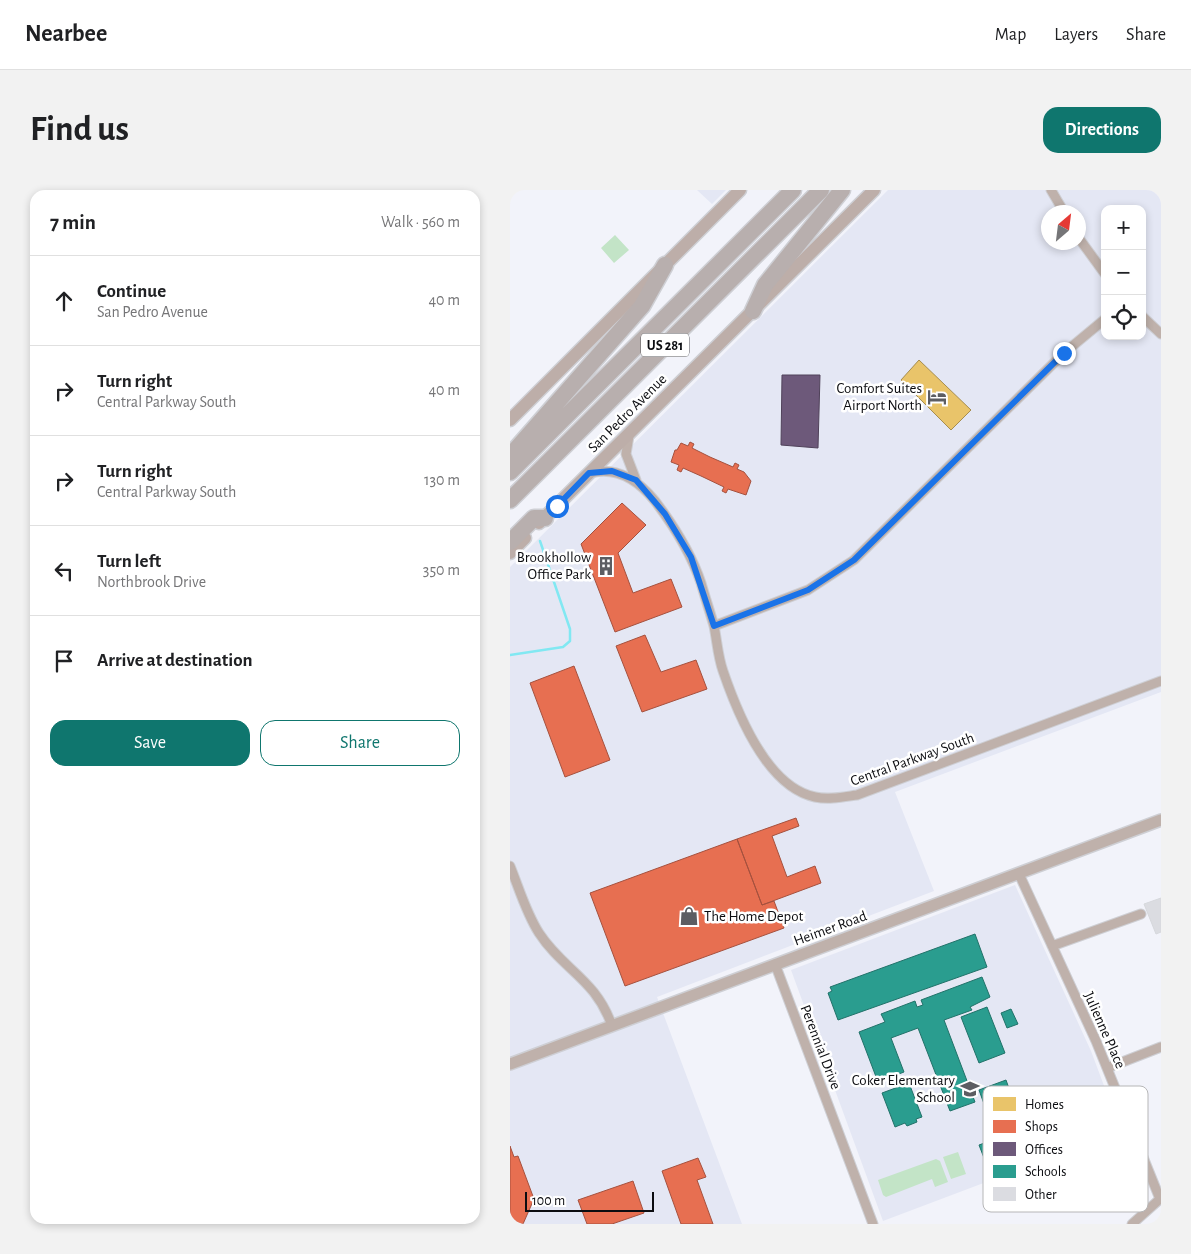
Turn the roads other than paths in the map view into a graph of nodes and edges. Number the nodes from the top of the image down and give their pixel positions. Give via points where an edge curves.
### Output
1 (740, 190) edge
2 (793, 190) edge
3 (821, 190) edge
4 (842, 190) edge
5 (874, 190) edge
6 (1052, 190) edge
7 (1060, 205) edge
8 (1086, 248) edge
9 (665, 265) junction
10 (1101, 269) edge
11 (753, 310) junction
12 (1146, 320) edge
13 (1101, 323) edge
14 (1161, 334) edge
15 (510, 420) edge
16 (630, 433) junction
17 (510, 456) edge
18 (510, 472) edge
19 (589, 473) junction
20 (636, 480) junction
21 (510, 500) edge
22 (544, 518) junction
23 (510, 542) edge
24 (510, 553) edge
25 (714, 626) junction
26 (1161, 681) edge
27 (1161, 820) edge
28 (510, 866) edge
29 (1019, 874) junction
30 (1141, 914) dead end
31 (1052, 946) junction
32 (775, 964) junction
33 (612, 1026) junction
34 (1161, 1047) edge
35 (510, 1064) edge
36 (1107, 1068) junction
37 (1114, 1086) edge
38 (1148, 1167) edge
39 (1161, 1198) edge
40 (1148, 1210) edge
41 (1145, 1212) edge
42 (873, 1224) edge
43 (1132, 1224) edge

1 - 9 main road
2 - 18 highway, US 281
3 - 21 highway, US 281
4 - 11 highway via 765,286
5 - 11 main road, San Pedro Avenue
6 - 7 street
8 - 10 street
9 - 15 main road
9 - 17 highway via 642,306
11 - 16 main road, San Pedro Avenue
12 - 14 street
13 - 25 street via 1064,353 854,560 808,590
16 - 19 main road, San Pedro Avenue
16 - 20 street, Central Parkway South via 626,452
19 - 20 street, Central Parkway South via 612,471
19 - 22 main road, San Pedro Avenue
20 - 25 street, Central Parkway South via 665,514 691,557
22 - 23 highway via 534,518
22 - 24 main road, San Pedro Avenue
25 - 26 street, Central Parkway South via 722,669 755,742 777,774 815,797 857,795
27 - 29 street, Heimer Road
28 - 33 street via 539,933 600,998
29 - 31 street, Julienne Place
29 - 32 street, Heimer Road
30 - 31 street
31 - 36 street, Julienne Place
32 - 33 street, Heimer Road
32 - 42 street, Perennial Drive
33 - 35 street, Heimer Road
34 - 36 street
36 - 37 street, Julienne Place
38 - 39 street, Julienne Place
39 - 40 street
41 - 43 street

